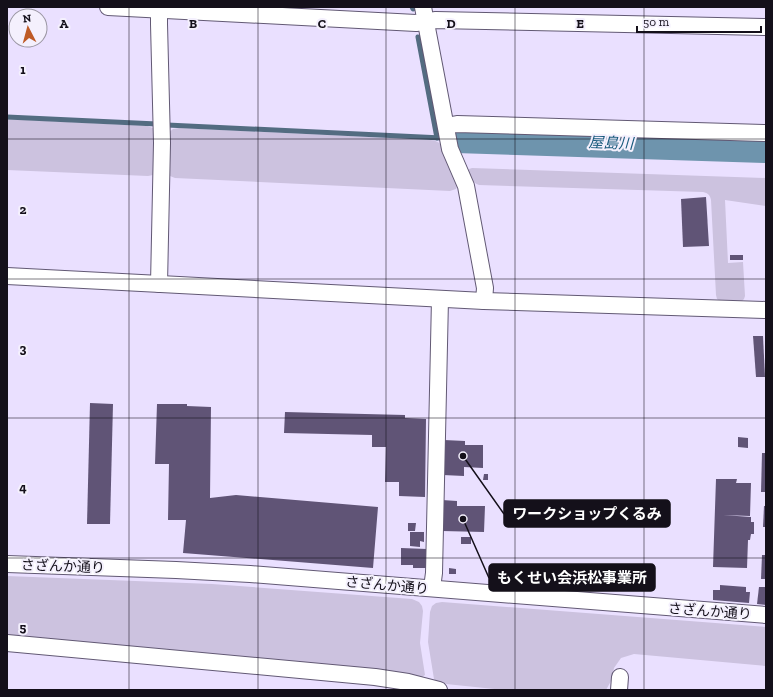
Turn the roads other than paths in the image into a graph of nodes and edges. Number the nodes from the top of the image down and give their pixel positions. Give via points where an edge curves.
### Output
1 (108, 7) edge
2 (159, 8) edge
3 (425, 14) edge
4 (766, 27) edge
5 (446, 126) junction
6 (766, 133) edge
7 (7, 276) edge
8 (160, 284) junction
9 (440, 299) junction
10 (484, 301) junction
11 (766, 310) edge
12 (7, 564) edge
13 (432, 588) junction
14 (766, 615) edge
15 (7, 643) edge
16 (439, 690) edge

1 - 2 street
2 - 3 street via 416,23
2 - 8 street via 162,143
3 - 4 street via 436,20
3 - 5 street
5 - 6 street via 457,124
5 - 10 street via 450,149 466,186 485,288
7 - 8 street
8 - 9 street
9 - 10 street
9 - 13 street
10 - 11 street
12 - 13 street, さざんか通り via 213,571
13 - 14 street, さざんか通り
15 - 16 street via 375,677

